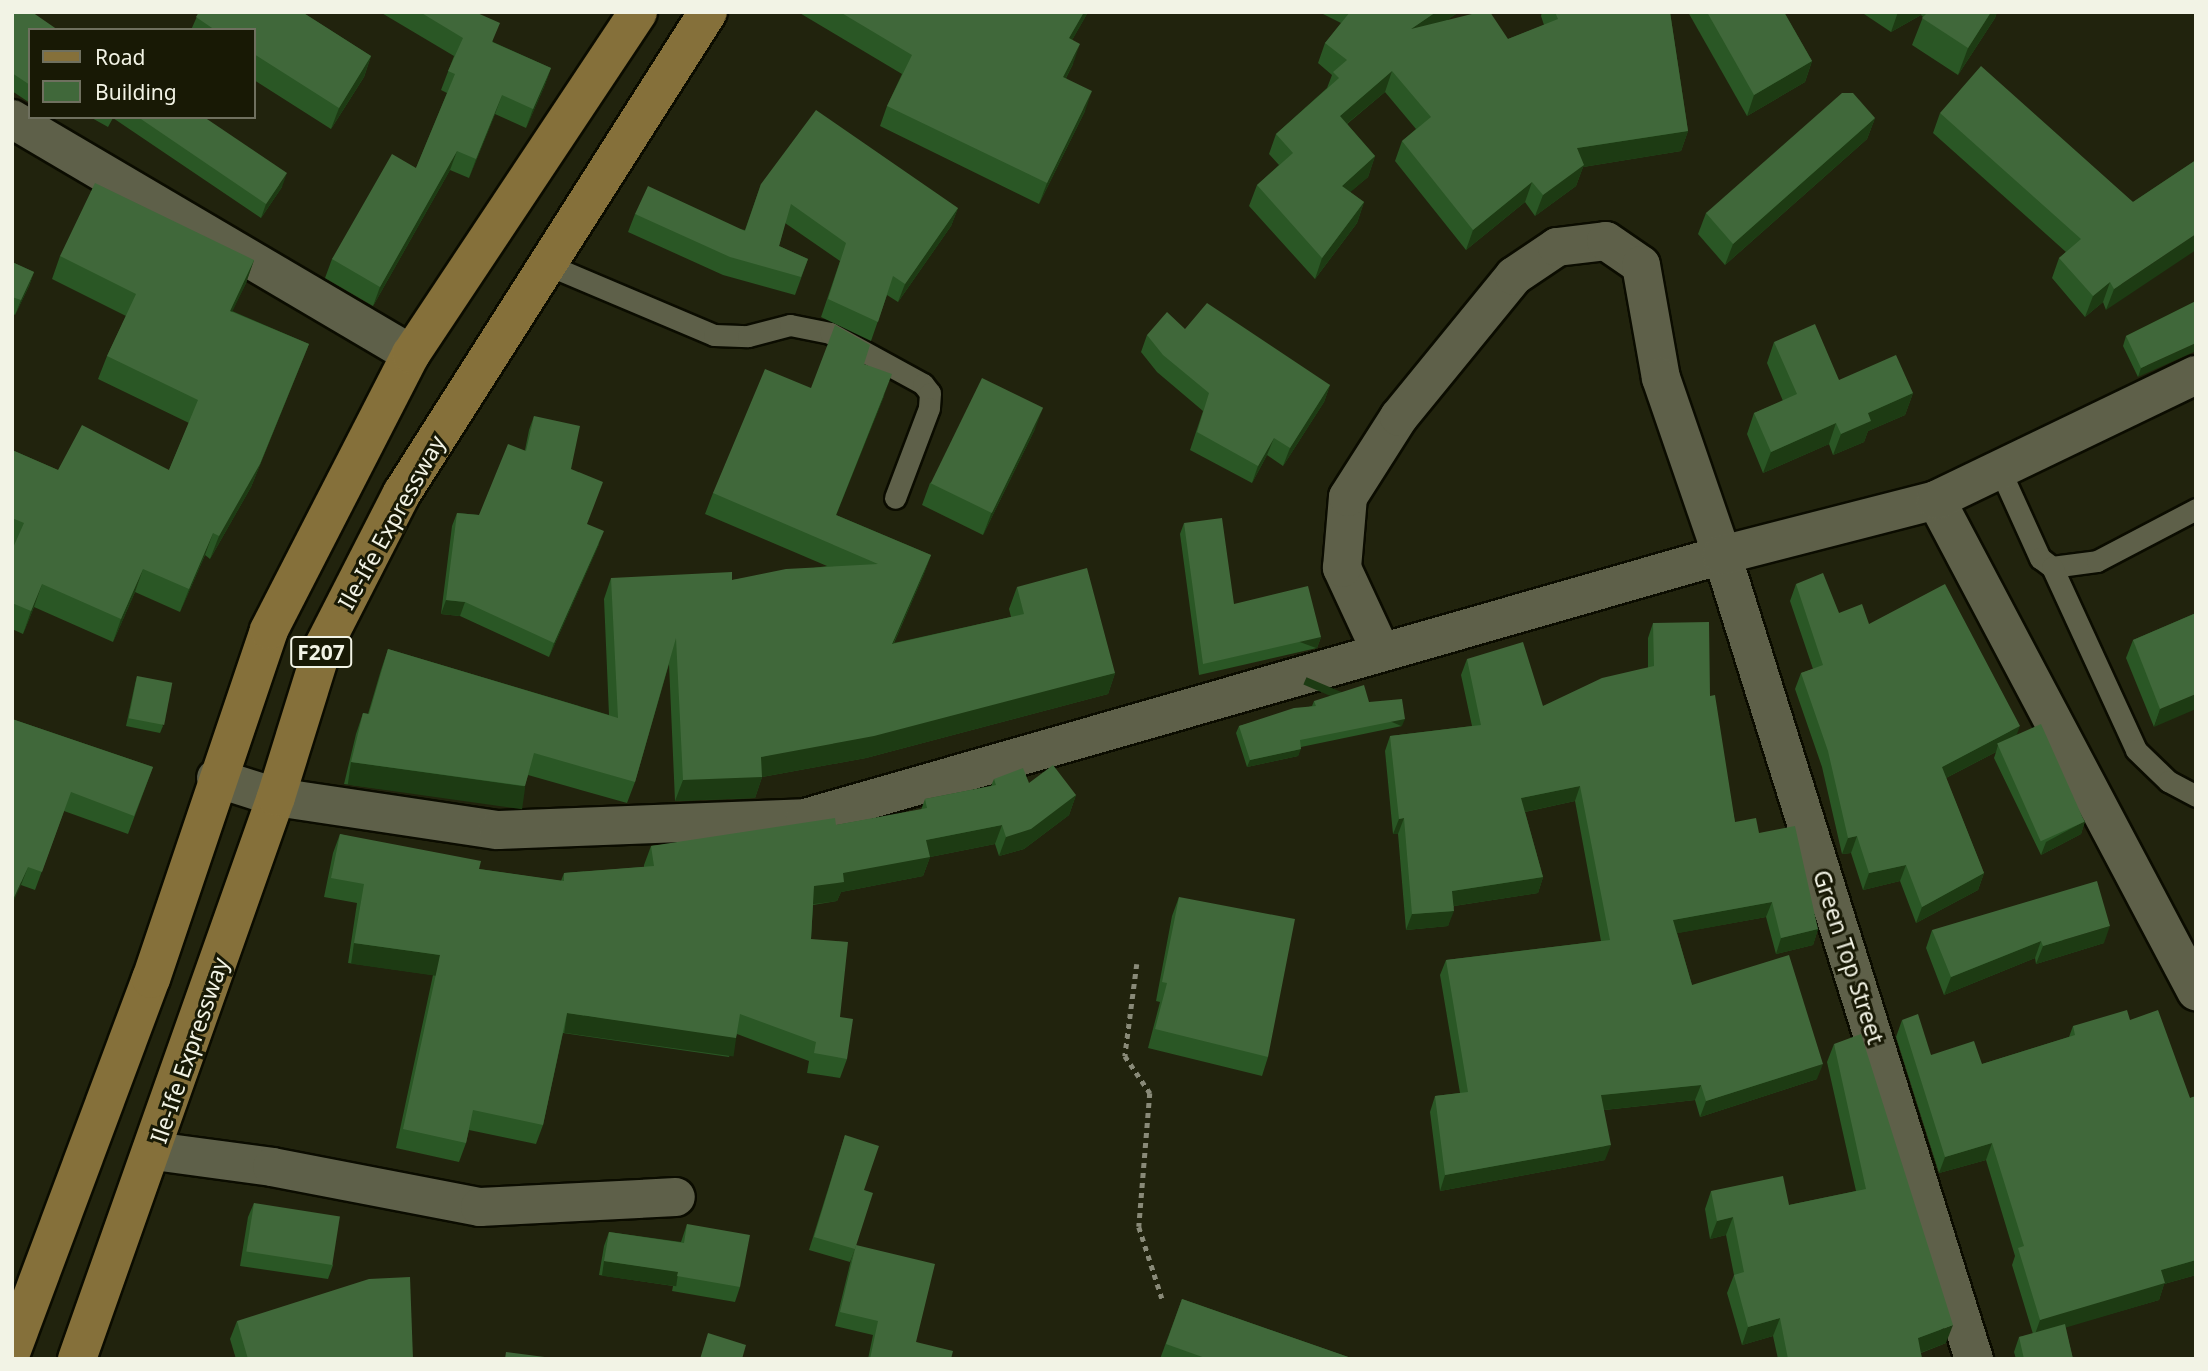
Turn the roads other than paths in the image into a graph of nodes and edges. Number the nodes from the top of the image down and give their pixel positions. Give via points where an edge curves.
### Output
1 (638, 12) edge
2 (708, 12) edge
3 (12, 120) edge
4 (546, 264) junction
5 (411, 354) junction
6 (2196, 375) edge
7 (2000, 470) junction
8 (895, 498) dead end
9 (1936, 500) junction
10 (2196, 509) edge
11 (1722, 555) junction
12 (2052, 567) junction
13 (1381, 652) junction
14 (216, 778) junction
15 (2196, 796) edge
16 (276, 797) junction
17 (2196, 991) edge
18 (154, 1151) junction
19 (676, 1198) dead end
20 (12, 1350) edge
21 (78, 1359) edge
22 (1974, 1359) edge

1 - 5 main road, F207
2 - 4 main road, Ile-Ife Expressway / F207
3 - 5 street
4 - 8 lane via 714,335 748,336 790,325 830,333 923,384 930,393 929,408
4 - 16 main road, Ile-Ife Expressway / F207 via 402,493 322,649
5 - 14 main road, F207 via 269,630
6 - 7 street
7 - 9 street
7 - 12 lane via 2040,558
9 - 11 street
9 - 17 street
10 - 12 lane via 2097,561
11 - 13 street
11 - 13 street, Green Top Street via 1661,378 1641,265 1606,242 1557,247 1514,276 1399,417 1348,497 1342,568
11 - 22 street, Green Top Street
12 - 15 lane via 2136,750 2168,781
13 - 16 street via 805,818 498,830
14 - 16 street
14 - 20 main road, F207 via 146,992
16 - 18 main road, Ile-Ife Expressway / F207
18 - 19 street via 272,1167 480,1207
18 - 21 main road, Ile-Ife Expressway / F207

